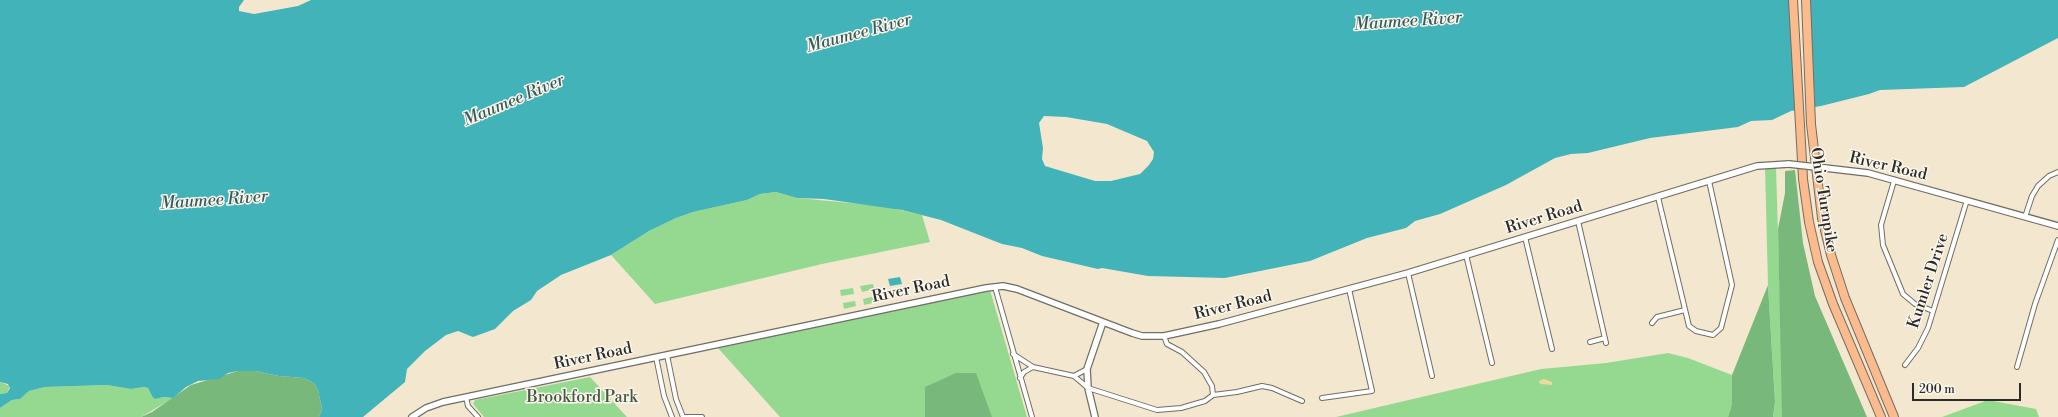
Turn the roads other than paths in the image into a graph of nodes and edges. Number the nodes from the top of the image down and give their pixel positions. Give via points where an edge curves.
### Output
1 (1793, 0) edge
2 (1806, 0) edge
3 (2058, 172) edge
4 (1709, 181) junction
5 (1894, 181) junction
6 (1658, 197) junction
7 (1967, 200) junction
8 (2025, 217) junction
9 (1578, 221) junction
10 (2058, 226) edge
11 (1525, 237) junction
12 (2058, 240) edge
13 (1466, 255) junction
14 (1408, 273) junction
15 (995, 287) junction
16 (1349, 289) junction
17 (1685, 310) junction
18 (1933, 311) junction
19 (1103, 322) junction
20 (1652, 323) dead end
21 (1164, 336) junction
22 (1590, 342) dead end
23 (1552, 349) dead end
24 (1013, 354) junction
25 (667, 355) junction
26 (656, 357) junction
27 (1492, 363) dead end
28 (1905, 365) dead end
29 (1033, 367) junction
30 (2017, 367) dead end
31 (1087, 369) junction
32 (1074, 376) junction
33 (1432, 376) dead end
34 (1020, 378) junction
35 (1088, 388) junction
36 (1213, 395) junction
37 (466, 397) junction
38 (1322, 398) dead end
39 (1302, 401) dead end
40 (412, 417) edge
41 (478, 417) edge
42 (672, 417) edge
43 (684, 417) edge
44 (702, 417) edge
45 (1032, 417) edge
46 (1095, 417) edge
47 (1881, 417) edge
48 (1894, 417) edge

1 - 47 highway, Ohio Turnpike via 1803,179 1809,222 1818,262 1833,304
2 - 48 highway, Ohio Turnpike via 1811,124 1822,218 1844,298
3 - 8 street via 2038,186
4 - 5 street, River Road, bridge via 1757,166 1789,164 1868,173
4 - 6 street, River Road
4 - 17 street via 1732,285 1721,328 1713,335 1701,333 1689,326
5 - 7 street, River Road
5 - 18 street via 1881,225 1883,245 1903,294 1915,304
6 - 9 street, River Road
6 - 17 street
7 - 8 street, River Road
7 - 18 street, Kumler Drive
8 - 10 street, River Road
9 - 11 street, River Road
9 - 22 street via 1605,340
11 - 13 street, River Road
11 - 23 street
12 - 30 street via 2035,304
13 - 14 street, River Road
13 - 27 street
14 - 16 street, River Road
14 - 33 street
15 - 19 street, River Road via 1016,289
15 - 24 street
15 - 25 street, River Road
16 - 21 street, River Road
16 - 38 street via 1372,391
17 - 20 street via 1657,317
18 - 28 street, Kumler Drive via 1918,348
19 - 21 street, River Road via 1142,336
19 - 31 street
21 - 36 street via 1167,344 1186,355 1204,372 1212,386
24 - 29 street
24 - 34 street
25 - 26 street, River Road
25 - 43 street via 676,399
26 - 37 street, River Road
26 - 42 street via 664,396
29 - 32 street
29 - 34 street
31 - 32 street
31 - 35 street
32 - 35 street
34 - 45 street
35 - 36 street via 1150,409 1164,411 1194,404
35 - 46 street
36 - 39 street via 1266,386
37 - 40 street, River Road via 435,404
37 - 41 street via 468,406
43 - 44 street

